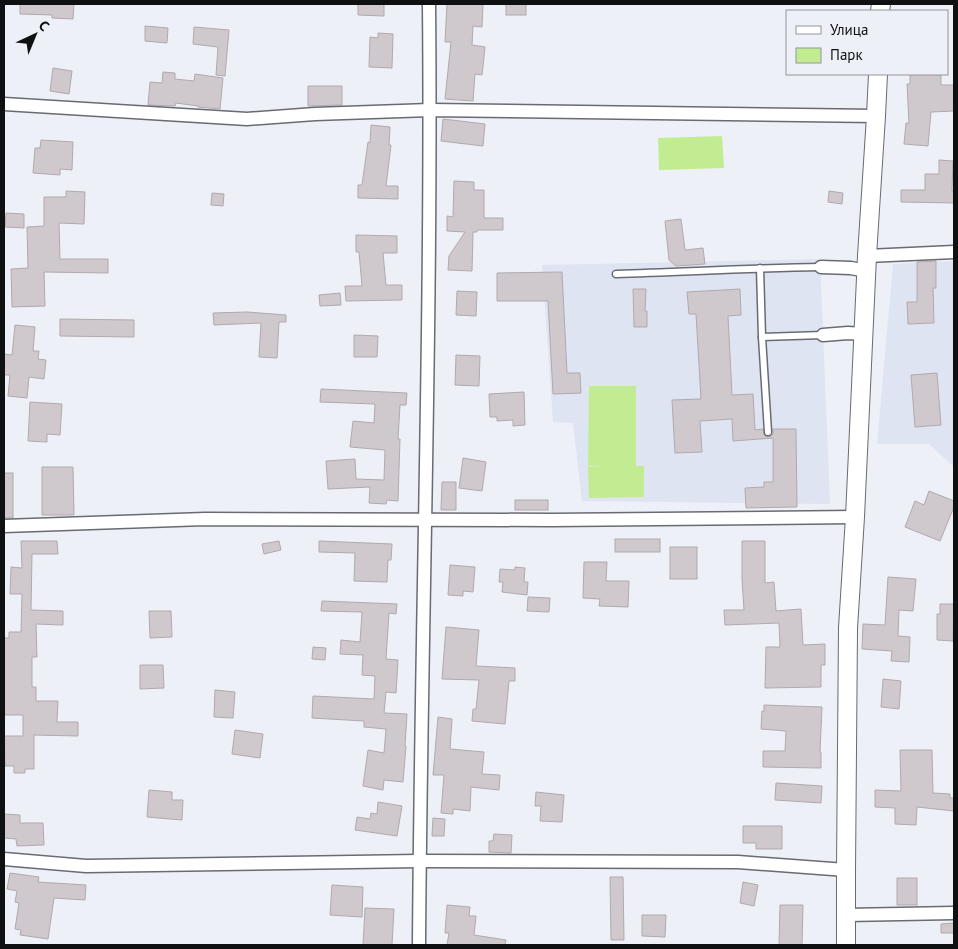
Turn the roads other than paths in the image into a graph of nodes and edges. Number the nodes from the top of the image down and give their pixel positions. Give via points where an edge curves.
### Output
1 (429, 4) edge
2 (878, 75) edge
3 (4, 104) edge
4 (430, 110) junction
5 (876, 116) junction
6 (954, 252) edge
7 (867, 264) junction
8 (821, 267) joint
9 (760, 268) junction
10 (616, 274) dead end
11 (863, 334) junction
12 (823, 335) joint
13 (762, 337) junction
14 (768, 432) dead end
15 (855, 517) junction
16 (426, 519) junction
17 (4, 526) edge
18 (4, 859) edge
19 (419, 861) junction
20 (846, 870) junction
21 (954, 913) edge
22 (846, 915) junction
23 (419, 945) edge
24 (846, 945) edge

1 - 4 street
2 - 5 street
3 - 4 street via 247,119
4 - 5 street
4 - 16 street
5 - 7 street
6 - 7 street
7 - 8 street via 851,268
7 - 11 street
8 - 9 lane
9 - 10 lane
9 - 13 lane
11 - 12 street
11 - 15 street
12 - 13 lane
13 - 14 lane
15 - 16 street
15 - 20 street via 848,628
16 - 17 street via 205,519
16 - 19 street
18 - 19 street via 86,866
19 - 20 street via 738,862
19 - 23 street
20 - 22 street
21 - 22 street
22 - 24 street

